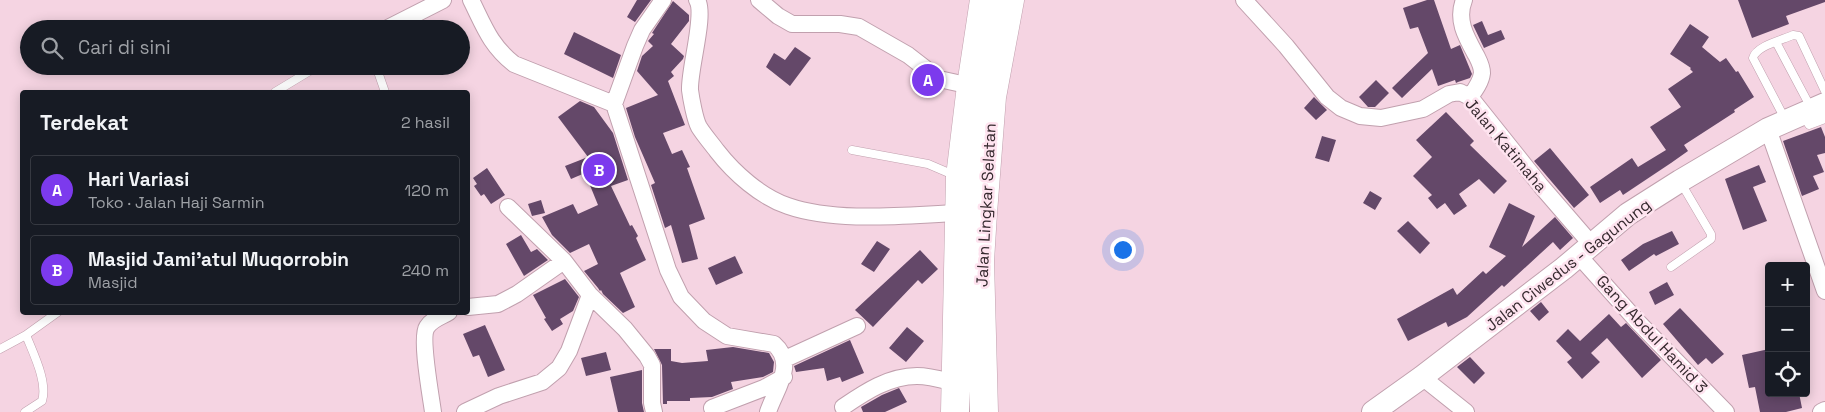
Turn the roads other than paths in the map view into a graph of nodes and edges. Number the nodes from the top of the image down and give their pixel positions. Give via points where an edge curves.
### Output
1 (444, 0) edge
2 (471, 0) edge
3 (663, 0) edge
4 (698, 0) edge
5 (759, 0) edge
6 (984, 0) edge
7 (1010, 0) edge
8 (1244, 0) edge
9 (1464, 0) edge
10 (404, 20) edge
11 (1776, 42) junction
12 (302, 75) edge
13 (379, 75) edge
14 (971, 86) junction
15 (278, 90) edge
16 (384, 90) edge
17 (1470, 98) junction
18 (614, 104) junction
19 (1810, 112) edge
20 (852, 150) dead end
21 (973, 180) junction
22 (1680, 181) junction
23 (508, 207) dead end
24 (958, 213) junction
25 (1586, 250) junction
26 (564, 261) junction
27 (1672, 268) dead end
28 (1825, 291) edge
29 (590, 295) junction
30 (470, 307) edge
31 (54, 315) edge
32 (443, 315) edge
33 (857, 326) dead end
34 (26, 335) junction
35 (0, 349) edge
36 (784, 359) junction
37 (784, 377) junction
38 (1422, 377) junction
39 (955, 383) junction
40 (843, 407) dead end
41 (712, 408) dead end
42 (1825, 410) edge
43 (25, 412) edge
44 (433, 412) edge
45 (465, 412) edge
46 (654, 412) edge
47 (768, 412) edge
48 (955, 412) edge
49 (984, 412) edge
50 (1374, 412) edge
51 (1466, 412) edge
52 (1726, 412) edge
53 (1821, 412) edge

1 - 10 street
2 - 18 street via 490,40 514,64
3 - 18 street via 642,30
4 - 24 street via 700,14 690,90 698,125 727,163 758,190 788,206 822,214
5 - 14 street via 792,24 840,24 859,28 908,56 939,79
6 - 14 highway, Jalan Lingkar Selatan
7 - 21 highway, Jalan Lingkar Selatan
8 - 17 street, Jalan Katimaha via 1327,97 1341,108 1360,116 1381,118 1423,109 1450,94 1460,92
9 - 17 street via 1461,20 1482,74
11 - 19 lane
11 - 19 lane via 1799,36
11 - 19 lane via 1759,49 1754,58
12 - 15 lane
13 - 16 lane
14 - 21 highway, Jalan Lingkar Selatan
17 - 25 street, Jalan Katimaha via 1541,186
18 - 36 street via 668,270 681,297 704,321 727,336 774,344
19 - 22 street, Jalan Ciwedus - Gagunung
19 - 28 street
20 - 21 lane via 928,164
21 - 24 highway, Jalan Lingkar Selatan
21 - 49 highway, Jalan Lingkar Selatan via 980,261
22 - 25 street, Jalan Ciwedus - Gagunung via 1628,214
22 - 27 lane via 1711,239
23 - 26 street
24 - 39 highway, Jalan Lingkar Selatan
25 - 38 street, Jalan Ciwedus - Gagunung
25 - 52 street, Gang Abdul Hamid 3 via 1638,322
26 - 29 street
26 - 30 street via 498,304
29 - 45 street via 569,351 559,368 542,382 499,396
29 - 46 street via 629,333 652,365
31 - 34 lane
32 - 44 street via 425,329 423,342
33 - 36 street
34 - 35 lane
34 - 43 lane via 45,394 42,401
36 - 37 street
37 - 41 street
37 - 47 street
38 - 50 street, Jalan Ciwedus - Gagunung
38 - 51 street
39 - 40 street via 918,376 899,378 872,388
39 - 48 highway, Jalan Lingkar Selatan
42 - 53 street

